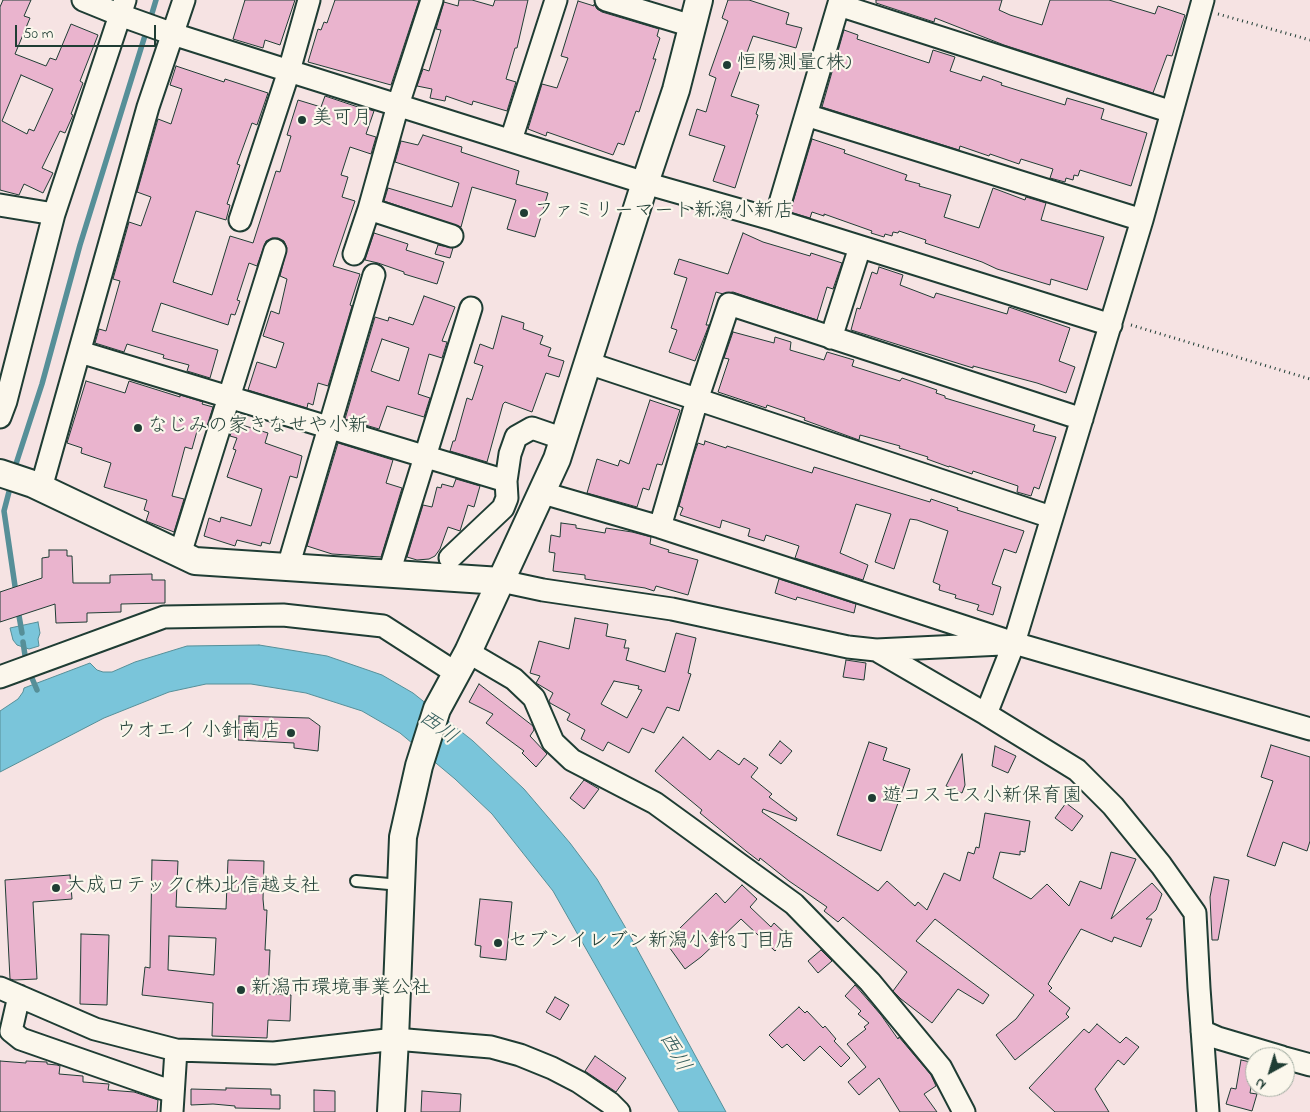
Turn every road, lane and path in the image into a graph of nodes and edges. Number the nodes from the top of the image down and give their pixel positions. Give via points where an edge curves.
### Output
1 (83, 0) edge
2 (184, 0) edge
3 (310, 0) edge
4 (432, 0) edge
5 (556, 0) edge
6 (606, 0) edge
7 (699, 0) edge
8 (840, 2) edge
9 (1202, 5) edge
10 (122, 8) edge
11 (692, 26) junction
12 (173, 34) junction
13 (1310, 40) edge
14 (289, 71) junction
15 (398, 105) junction
16 (1172, 112) junction
17 (806, 115) junction
18 (511, 140) junction
19 (644, 183) junction
20 (0, 205) edge
21 (369, 210) junction
22 (54, 214) junction
23 (240, 220) dead end
24 (775, 220) junction
25 (1142, 220) junction
26 (452, 236) dead end
27 (860, 247) junction
28 (275, 250) dead end
29 (354, 254) dead end
30 (374, 276) dead end
31 (471, 308) dead end
32 (1110, 325) junction
33 (831, 338) junction
34 (80, 352) junction
35 (588, 363) junction
36 (1310, 379) edge
37 (229, 397) junction
38 (697, 400) junction
39 (0, 417) edge
40 (1082, 419) junction
41 (330, 428) junction
42 (564, 439) junction
43 (425, 457) junction
44 (0, 473) edge
45 (506, 481) junction
46 (37, 486) junction
47 (543, 492) junction
48 (1051, 518) junction
49 (660, 527) junction
50 (180, 554) junction
51 (450, 558) dead end
52 (288, 567) junction
53 (389, 574) junction
54 (501, 581) junction
55 (1014, 643) junction
56 (876, 650) junction
57 (462, 663) junction
58 (0, 677) edge
59 (986, 714) junction
60 (1310, 729) edge
61 (356, 881) dead end
62 (401, 885) junction
63 (9, 992) edge
64 (1202, 1032) junction
65 (395, 1040) junction
66 (1249, 1047) edge
67 (176, 1050) junction
68 (1295, 1060) edge
69 (1310, 1065) edge
70 (173, 1102) edge
71 (390, 1112) edge
72 (619, 1112) edge
73 (964, 1112) edge
74 (1208, 1112) edge

1 - 10 street
2 - 12 street
3 - 14 street
4 - 15 street
5 - 18 street
6 - 11 street
7 - 11 street
8 - 16 street
8 - 17 street
9 - 13 path
9 - 16 street
10 - 12 street
10 - 22 street
11 - 19 street via 676,90
12 - 14 street
12 - 34 street via 148,107
14 - 15 street
14 - 23 street
15 - 18 street
15 - 21 street
16 - 25 street
17 - 24 street
17 - 25 street
18 - 19 street
19 - 24 street
19 - 35 street
20 - 22 street
21 - 26 street
21 - 29 street
22 - 39 street
24 - 27 street
25 - 32 street
27 - 32 street
27 - 33 street
28 - 37 street
30 - 41 street
31 - 43 street
32 - 36 path via 1116,320
32 - 40 street
33 - 38 street via 729,304
33 - 40 street
34 - 37 street
34 - 46 street
35 - 38 street
35 - 42 street
37 - 41 street
37 - 50 street
38 - 48 street
38 - 49 street
40 - 48 street
41 - 43 street
41 - 52 street
42 - 45 street via 532,428 516,437
42 - 47 street
43 - 45 street
43 - 53 street
44 - 46 street
45 - 51 street via 504,508
46 - 50 street
47 - 49 street
47 - 54 street
48 - 55 street
49 - 55 street
50 - 52 street via 195,561
52 - 53 street
53 - 54 street
54 - 56 street
54 - 57 street
55 - 56 street
55 - 59 street
55 - 60 street
56 - 59 street
57 - 58 street via 383,626 283,615 164,617
57 - 62 street via 437,709 419,766 403,836
57 - 73 street via 514,679 534,698 553,742 572,760 655,803 794,904 870,982 941,1068
59 - 64 street via 1077,770 1114,806 1195,913
61 - 62 lane
62 - 65 street
63 - 67 street via 95,1029
63 - 70 street via 12,1032 21,1039
64 - 66 street
64 - 74 street
65 - 67 street via 274,1053
65 - 71 street
65 - 72 street via 481,1046 520,1055 580,1082
67 - 70 street
68 - 69 street

